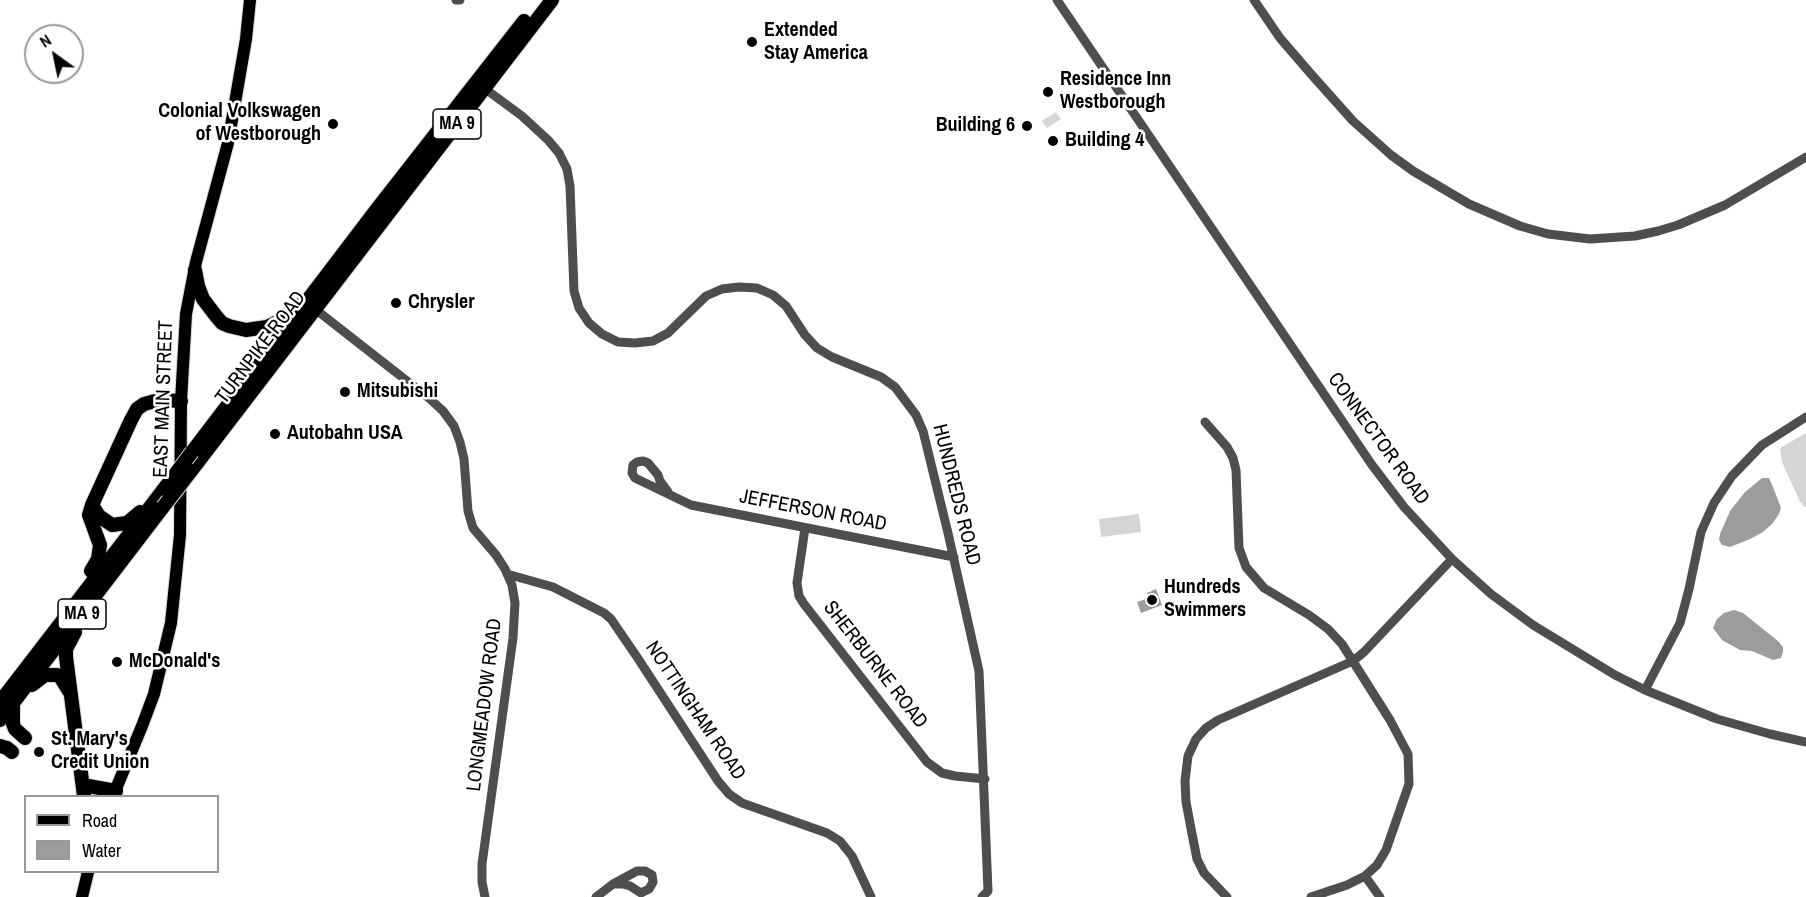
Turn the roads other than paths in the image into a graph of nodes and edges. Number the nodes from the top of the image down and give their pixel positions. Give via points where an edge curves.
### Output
1 (250, 0) edge
2 (541, 0) edge
3 (552, 0) edge
4 (1057, 0) edge
5 (1254, 0) edge
6 (484, 88) junction
7 (1806, 157) edge
8 (195, 270) junction
9 (316, 290) junction
10 (315, 309) junction
11 (181, 401) junction
12 (1806, 417) edge
13 (1205, 422) dead end
14 (668, 492) dead end
15 (161, 498) junction
16 (92, 505) junction
17 (805, 528) junction
18 (954, 557) junction
19 (1452, 559) junction
20 (507, 574) junction
21 (78, 598) junction
22 (80, 616) junction
23 (1353, 661) junction
24 (1646, 690) junction
25 (69, 691) junction
26 (10, 701) edge
27 (0, 720) edge
28 (25, 738) dead end
29 (1806, 742) edge
30 (985, 779) junction
31 (83, 791) edge
32 (114, 794) edge
33 (88, 873) edge
34 (1365, 876) junction
35 (613, 884) dead end
36 (82, 897) edge
37 (485, 897) edge
38 (596, 897) edge
39 (871, 897) edge
40 (982, 897) edge
41 (1227, 897) edge
42 (1311, 897) edge
43 (1380, 897) edge

1 - 8 main road, EAST MAIN STREET via 230,134
2 - 9 highway, TURNPIKE ROAD / MA 9
3 - 6 highway, TURNPIKE ROAD / MA 9
4 - 19 street, CONNECTOR ROAD via 1372,465
5 - 7 street via 1311,74 1353,121 1391,155 1470,204 1548,234 1590,239 1658,231 1725,205
6 - 10 highway, TURNPIKE ROAD / MA 9
6 - 18 street, HUNDREDS ROAD via 548,140 567,169 574,291 589,323 618,342 653,341 668,333 706,296 722,289 756,288 773,295 817,348 881,377 907,400 923,431
8 - 9 highway via 207,306 222,323 237,329 273,324
8 - 11 main road, EAST MAIN STREET via 186,314
9 - 15 highway, TURNPIKE ROAD / MA 9, bridge
10 - 15 highway, TURNPIKE ROAD / MA 9, bridge via 191,471
10 - 20 street, LONGMEADOW ROAD via 430,399 454,426 464,459 473,528
11 - 16 highway via 152,401 137,409
11 - 32 main road, EAST MAIN STREET via 180,535 171,622 154,694
12 - 24 street via 1764,443 1732,476 1714,502 1701,532 1680,623
13 - 23 street via 1233,458 1239,548 1246,567 1264,588 1328,629
14 - 17 street, JEFFERSON ROAD via 691,505
15 - 16 highway via 120,525 105,522
15 - 21 highway, TURNPIKE ROAD / MA 9
15 - 22 highway, TURNPIKE ROAD / MA 9
16 - 21 highway via 89,515 99,537 100,553
17 - 18 street, JEFFERSON ROAD
17 - 30 street, SHERBURNE ROAD via 796,583 804,604 927,762 942,773
18 - 30 street, HUNDREDS ROAD via 979,671
19 - 23 street
19 - 24 street, CONNECTOR ROAD via 1533,625
20 - 37 street, LONGMEADOW ROAD via 515,603 513,638 482,864
20 - 39 street, NOTTINGHAM ROAD via 553,587 611,619 729,794 742,803 826,833 840,842 852,856
21 - 26 highway, TURNPIKE ROAD / MA 9
22 - 25 highway via 66,649
22 - 26 highway, TURNPIKE ROAD / MA 9
23 - 34 street via 1402,739 1410,768 1409,784 1386,850
23 - 41 street via 1218,720 1196,739 1188,756 1185,782 1193,839 1204,873
24 - 29 street, CONNECTOR ROAD via 1717,719
25 - 26 highway via 62,678 45,675
25 - 31 highway
26 - 27 highway, TURNPIKE ROAD / MA 9
26 - 28 highway via 13,724
30 - 40 street, HUNDREDS ROAD via 988,891
31 - 32 highway
33 - 36 main road
34 - 42 street
34 - 43 street
35 - 38 street

